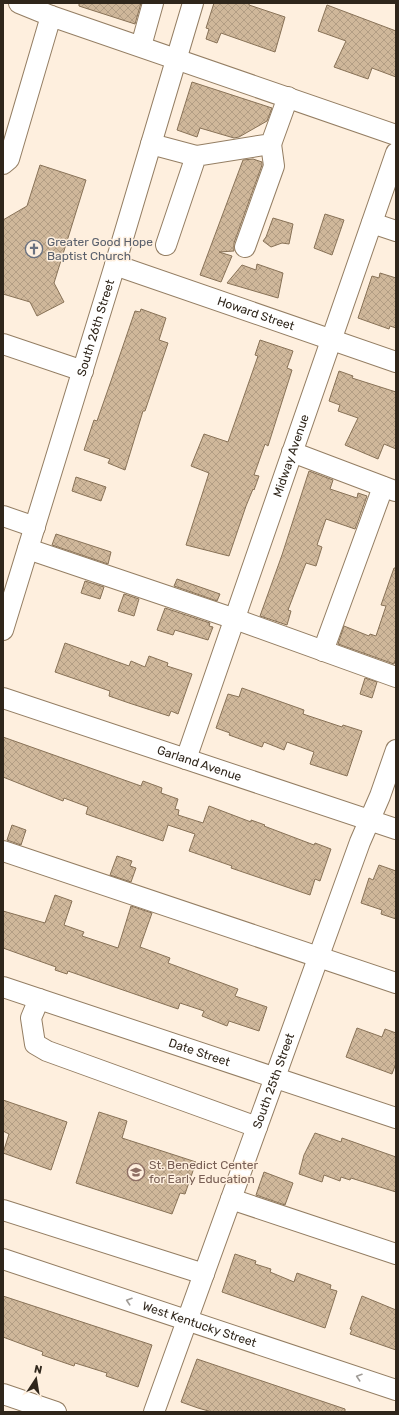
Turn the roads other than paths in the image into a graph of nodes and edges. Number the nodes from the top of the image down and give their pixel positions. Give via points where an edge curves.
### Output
1 (19, 3) edge
2 (154, 3) edge
3 (193, 3) edge
4 (52, 16) junction
5 (140, 46) junction
6 (176, 59) junction
7 (288, 97) junction
8 (396, 135) edge
9 (151, 144) junction
10 (271, 144) junction
11 (396, 153) edge
12 (196, 156) junction
13 (3, 164) edge
14 (372, 223) junction
15 (396, 231) edge
16 (166, 245) dead end
17 (245, 247) dead end
18 (115, 265) junction
19 (331, 339) junction
20 (3, 344) edge
21 (396, 362) edge
22 (83, 370) junction
23 (292, 452) junction
24 (389, 489) edge
25 (3, 516) edge
26 (35, 526) junction
27 (28, 549) junction
28 (235, 619) junction
29 (3, 630) edge
30 (323, 651) junction
31 (396, 677) edge
32 (3, 698) edge
33 (396, 750) edge
34 (186, 759) junction
35 (370, 820) junction
36 (396, 829) edge
37 (3, 851) edge
38 (318, 957) junction
39 (396, 983) edge
40 (3, 987) edge
41 (39, 999) junction
42 (275, 1078) junction
43 (396, 1118) edge
44 (257, 1127) junction
45 (231, 1199) junction
46 (3, 1210) edge
47 (396, 1254) edge
48 (3, 1259) edge
49 (204, 1274) junction
50 (187, 1320) junction
51 (396, 1390) edge
52 (3, 1394) edge
53 (56, 1412) edge
54 (154, 1412) edge

1 - 4 street
2 - 5 street
3 - 6 street, South 26th Street
4 - 5 street
4 - 13 street via 9,159
5 - 6 street
6 - 7 street
6 - 9 street, South 26th Street
7 - 8 street
7 - 10 street
9 - 12 street
9 - 18 street, South 26th Street
10 - 12 street
10 - 17 street via 274,166
11 - 14 street, Midway Avenue
12 - 16 street
14 - 15 street
14 - 19 street, Midway Avenue
18 - 19 street, Howard Street
18 - 22 street, South 26th Street
19 - 21 street, Howard Street
19 - 23 street, Midway Avenue
20 - 22 street
22 - 26 street, South 26th Street
23 - 24 street
23 - 28 street, Midway Avenue
24 - 30 street
25 - 26 street
26 - 27 street, South 26th Street
27 - 28 street
27 - 29 street, South 26th Street
28 - 30 street
28 - 34 street, Midway Avenue
30 - 31 street
32 - 34 street, Garland Avenue
33 - 35 street, South 25th Street
34 - 35 street, Garland Avenue
35 - 36 street, Garland Avenue
35 - 38 street, South 25th Street
37 - 38 street
38 - 39 street
38 - 42 street, South 25th Street
40 - 41 street, Date Street
41 - 42 street, Date Street
41 - 44 street via 31,1018 35,1044 47,1051
42 - 43 street, Date Street
42 - 44 street, South 25th Street
44 - 45 street, South 25th Street
45 - 47 street
45 - 49 street, South 25th Street
46 - 49 street
50 -> 48 street, West Kentucky Street
49 - 50 street, South 25th Street
51 -> 50 street, West Kentucky Street
50 - 54 street, South 25th Street
52 - 53 street

